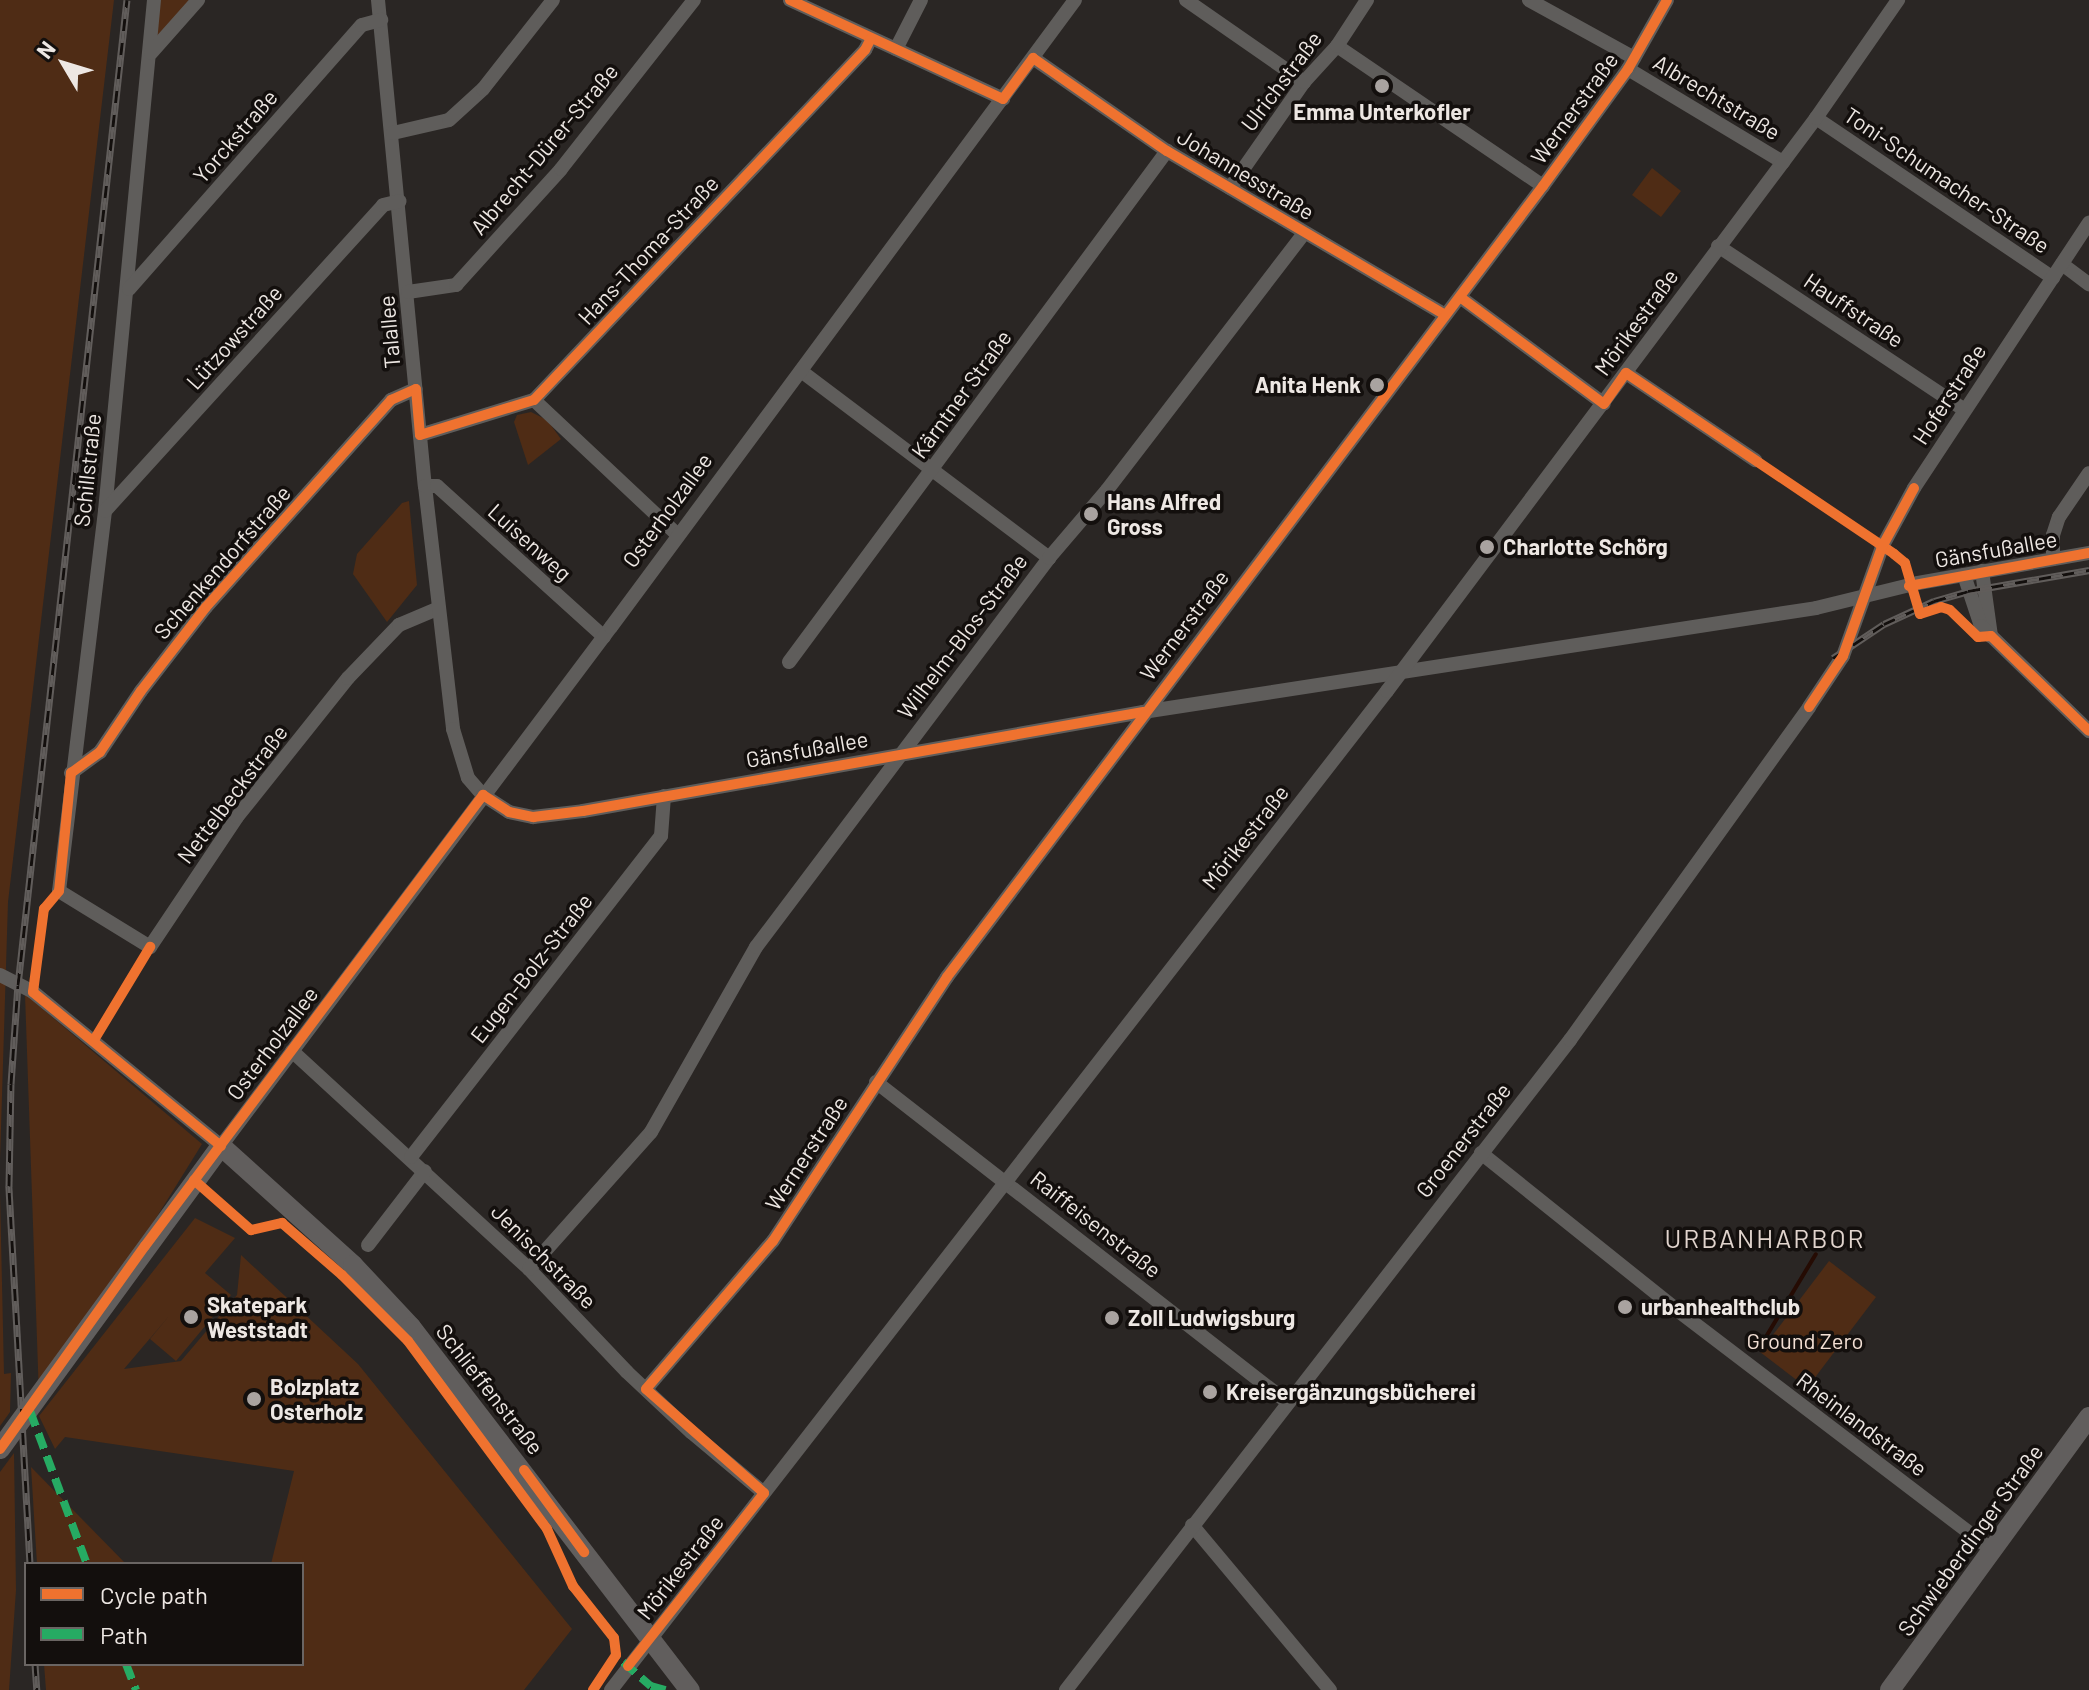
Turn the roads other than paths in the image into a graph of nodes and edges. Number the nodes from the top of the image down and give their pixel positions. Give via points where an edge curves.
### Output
1 (154, 0) edge
2 (198, 0) edge
3 (378, 0) edge
4 (553, 0) edge
5 (694, 0) edge
6 (790, 0) edge
7 (921, 0) edge
8 (1075, 0) edge
9 (1186, 0) edge
10 (1367, 0) edge
11 (1529, 0) edge
12 (1667, 0) edge
13 (1898, 0) edge
14 (381, 20) junction
15 (871, 38) junction
16 (1337, 46) junction
17 (896, 49) junction
18 (151, 53) junction
19 (1033, 58) junction
20 (1631, 64) junction
21 (1304, 82) junction
22 (1003, 99) junction
23 (1816, 118) junction
24 (393, 133) junction
25 (1167, 151) junction
26 (1783, 162) junction
27 (1543, 186) junction
28 (1230, 188) junction
29 (400, 201) junction
30 (2089, 223) edge
31 (1304, 233) junction
32 (1718, 246) junction
33 (2062, 264) junction
34 (2053, 278) junction
35 (2089, 284) edge
36 (128, 290) junction
37 (408, 292) junction
38 (1460, 297) junction
39 (1445, 315) junction
40 (801, 371) junction
41 (1626, 373) junction
42 (416, 389) junction
43 (534, 400) junction
44 (1604, 404) junction
45 (1965, 410) junction
46 (420, 435) junction
47 (1755, 460) dead end
48 (933, 472) junction
49 (2089, 473) edge
50 (425, 486) junction
51 (105, 511) junction
52 (678, 535) junction
53 (2089, 553) edge
54 (1049, 558) junction
55 (2053, 559) junction
56 (1982, 571) junction
57 (1964, 575) junction
58 (1863, 598) junction
59 (439, 608) junction
60 (1991, 636) junction
61 (604, 637) junction
62 (789, 662) dead end
63 (1400, 673) junction
64 (1143, 712) junction
65 (2089, 731) edge
66 (901, 752) junction
67 (71, 773) junction
68 (483, 795) junction
69 (664, 796) junction
70 (59, 891) joint
71 (0, 975) edge
72 (292, 1051) junction
73 (876, 1082) junction
74 (221, 1146) junction
75 (1481, 1153) junction
76 (411, 1157) junction
77 (425, 1171) junction
78 (1005, 1180) junction
79 (368, 1245) dead end
80 (529, 1269) junction
81 (646, 1389) junction
82 (1287, 1402) junction
83 (2089, 1417) edge
84 (0, 1449) edge
85 (764, 1493) junction
86 (1192, 1525) junction
87 (1992, 1550) junction
88 (649, 1639) junction
89 (611, 1690) edge
90 (690, 1690) edge
91 (1066, 1690) edge
92 (1330, 1690) edge
93 (1890, 1690) edge

1 - 18 street, Schillstraße
2 - 18 street
3 - 14 street, Talallee
4 - 24 street via 483,89 449,120
5 - 37 street, Albrecht-Dürer-Straße via 561,169 456,285
6 - 15 street
7 - 17 street
8 - 19 street, Osterholzallee
9 - 21 street
10 - 16 street, Ulrichstraße
11 - 20 street, Albrechtstraße
12 - 20 street, Wernerstraße
13 - 23 street, Mörikestraße
14 - 24 street, Talallee
14 - 36 street, Yorckstraße via 362,25
15 - 17 street
15 - 43 street, Hans-Thoma-Straße
16 - 21 street, Ulrichstraße
16 - 27 street
17 - 22 street
18 - 36 street, Schillstraße
19 - 22 street, Osterholzallee
19 - 25 street, Johannesstraße
20 - 26 street, Albrechtstraße
20 - 27 street, Wernerstraße
21 - 28 street, Ulrichstraße
22 - 40 street, Osterholzallee
23 - 26 street, Mörikestraße
23 - 34 street, Toni-Schumacher-Straße
24 - 29 street, Talallee
25 - 28 street, Johannesstraße
25 - 48 street, Kärntner Straße
26 - 32 street, Mörikestraße
27 - 38 street, Wernerstraße
28 - 31 street, Johannesstraße
29 - 37 street, Talallee
29 - 51 street, Lützowstraße via 383,205
30 - 33 street, Hoferstraße
31 - 39 street, Johannesstraße
31 - 54 street, Wilhelm-Blos-Straße
32 - 41 street, Mörikestraße
32 - 45 street, Hauffstraße
33 - 34 street, Hoferstraße
33 - 35 street
34 - 45 street, Hoferstraße
36 - 51 street, Schillstraße
37 - 42 street, Talallee
38 - 39 street, Wernerstraße
38 - 44 street
39 - 64 street, Wernerstraße
40 - 48 street
40 - 52 street, Osterholzallee
41 - 44 street, Mörikestraße
41 - 47 street
42 - 46 street, Talallee
42 - 67 street, Schenkendorfstraße via 391,400 206,607 100,752
43 - 46 street, Hans-Thoma-Straße
43 - 52 street
44 - 63 street, Mörikestraße
45 - 58 street, Hoferstraße via 1899,515
46 - 50 street, Talallee
48 - 54 street
48 - 62 street, Kärntner Straße
49 - 55 street via 2059,517
50 - 59 street, Talallee
50 - 61 street, Luisenweg via 437,486
51 - 67 street, Schillstraße
52 - 61 street, Osterholzallee
53 - 55 street, Gänsfußallee
54 - 66 street, Wilhelm-Blos-Straße
55 - 56 street, Gänsfußallee
56 - 57 street, Gänsfußallee
56 - 60 street
57 - 58 street, Gänsfußallee
57 - 60 street via 1976,614
58 - 63 street, Gänsfußallee
58 - 75 street, Groenerstraße via 1843,656 1821,691 1570,1040
59 - 68 street, Talallee via 457,749 468,778
59 - 70 street, Nettelbeckstraße via 399,625 348,678 237,817 150,947
60 - 65 street
61 - 68 street, Osterholzallee
63 - 64 street, Gänsfußallee
63 - 78 street, Mörikestraße
64 - 66 street, Gänsfußallee
64 - 73 street, Wernerstraße
66 - 69 street, Gänsfußallee
66 - 80 street, Wilhelm-Blos-Straße via 756,947 651,1132
67 - 70 street, Schillstraße
68 - 69 street, Gänsfußallee via 509,812 533,817
68 - 72 street, Osterholzallee
69 - 76 street, Eugen-Bolz-Straße via 661,836
71 - 74 street via 33,992
72 - 74 street, Osterholzallee
72 - 76 street, Jenischstraße
73 - 78 street, Raiffeisenstraße
73 - 81 street, Wernerstraße via 773,1241
74 - 84 street, Osterholzallee
74 - 88 street, Schlieffenstraße via 353,1265 411,1327
75 - 82 street, Groenerstraße
75 - 87 street, Rheinlandstraße
76 - 77 street, Jenischstraße
77 - 79 street
77 - 80 street, Jenischstraße
78 - 82 street, Raiffeisenstraße
78 - 85 street, Mörikestraße
80 - 81 street, Jenischstraße
81 - 85 street, Jenischstraße
82 - 86 street, Groenerstraße
83 - 87 street, Schwieberdinger Straße
85 - 88 street, Mörikestraße
86 - 91 street, Groenerstraße
86 - 92 street
87 - 93 street, Schwieberdinger Straße
88 - 89 street, Mörikestraße
88 - 90 street, Schlieffenstraße

